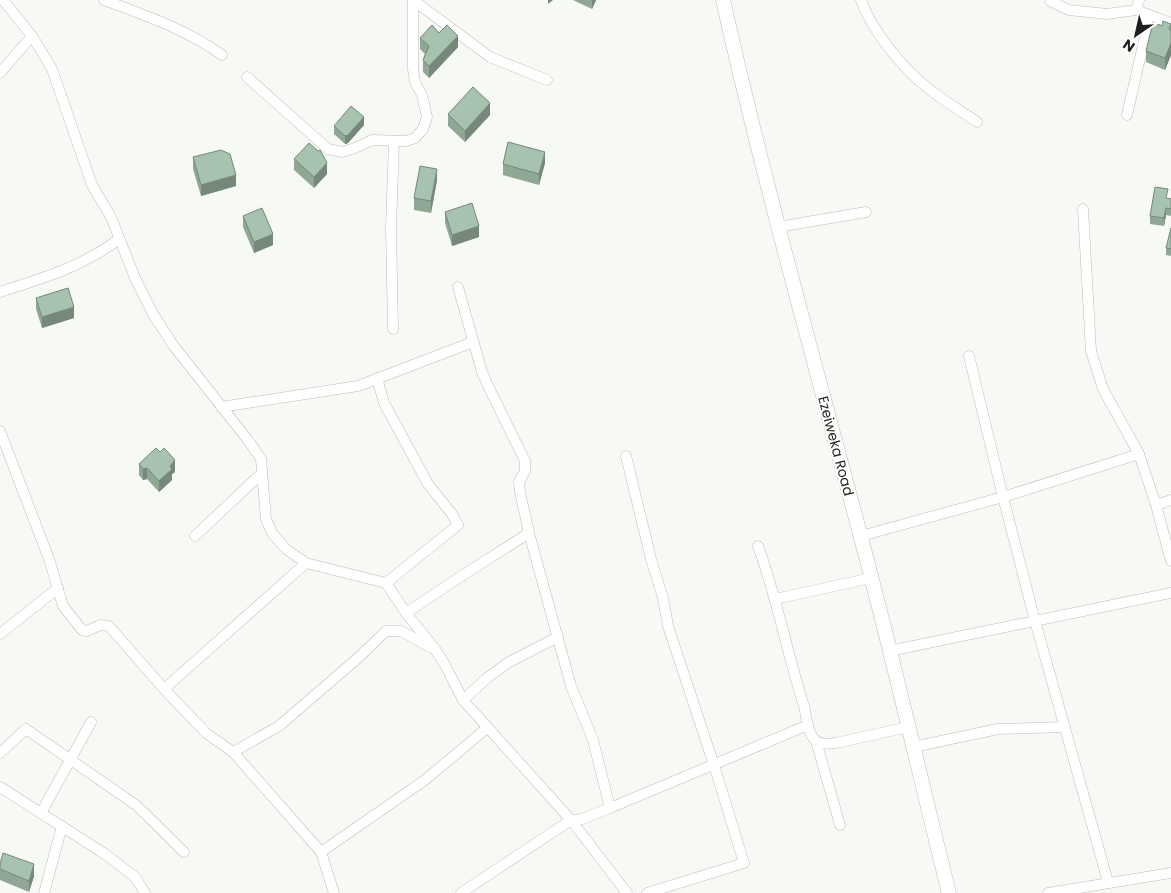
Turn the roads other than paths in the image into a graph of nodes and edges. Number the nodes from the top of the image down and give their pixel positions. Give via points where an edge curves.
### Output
1 (3, 0) edge
2 (104, 0) edge
3 (413, 0) edge
4 (723, 0) edge
5 (861, 0) edge
6 (1050, 1) edge
7 (1138, 5) edge
8 (1148, 15) junction
9 (1171, 24) edge
10 (32, 36) junction
11 (222, 55) dead end
12 (0, 73) edge
13 (248, 77) dead end
14 (547, 80) dead end
15 (1127, 115) dead end
16 (977, 122) dead end
17 (394, 141) junction
18 (1083, 209) dead end
19 (866, 212) dead end
20 (778, 227) junction
21 (119, 239) junction
22 (458, 287) dead end
23 (0, 292) edge
24 (392, 330) dead end
25 (474, 342) junction
26 (969, 356) dead end
27 (377, 378) junction
28 (221, 407) junction
29 (0, 432) edge
30 (1140, 454) junction
31 (626, 456) dead end
32 (262, 473) junction
33 (1003, 497) junction
34 (1171, 500) edge
35 (1156, 505) junction
36 (529, 533) junction
37 (195, 536) dead end
38 (861, 536) junction
39 (758, 546) dead end
40 (1171, 561) edge
41 (306, 564) junction
42 (871, 578) junction
43 (386, 583) junction
44 (58, 588) junction
45 (1171, 593) edge
46 (774, 599) junction
47 (406, 613) junction
48 (1035, 621) junction
49 (0, 634) edge
50 (558, 637) junction
51 (435, 649) junction
52 (889, 651) junction
53 (164, 689) junction
54 (464, 700) junction
55 (91, 722) dead end
56 (808, 725) junction
57 (908, 727) junction
58 (1065, 727) junction
59 (487, 728) junction
60 (816, 741) junction
61 (913, 747) junction
62 (233, 752) junction
63 (0, 753) edge
64 (70, 761) junction
65 (714, 765) junction
66 (0, 787) edge
67 (610, 808) junction
68 (42, 813) junction
69 (571, 820) junction
70 (840, 825) dead end
71 (62, 826) junction
72 (184, 852) dead end
73 (321, 852) junction
74 (1171, 873) edge
75 (1108, 882) junction
76 (44, 893) edge
77 (145, 893) edge
78 (334, 893) edge
79 (461, 893) edge
80 (627, 893) edge
81 (648, 893) edge
82 (949, 893) edge
83 (1048, 893) edge

1 - 10 street
2 - 11 street via 170,26
3 - 14 street via 490,57
3 - 17 street via 413,69 427,117 415,138
4 - 20 main road, Ezeiweka Road
5 - 16 street via 877,31 905,66 927,88
6 - 7 street via 1069,10 1107,14
7 - 8 street
8 - 9 street
8 - 15 street
10 - 12 street
10 - 21 street via 52,69 92,185
13 - 17 street via 328,149 342,152 372,140
17 - 24 street
18 - 30 street via 1091,351 1103,389
19 - 20 street
20 - 38 main road, Ezeiweka Road
21 - 23 street via 82,263
21 - 28 street via 153,314
22 - 25 street
25 - 27 street
25 - 36 street via 490,390 525,461 525,471 519,482
26 - 33 street
27 - 28 street via 358,386
27 - 43 street via 384,402 428,484 458,525
28 - 32 street via 261,458
29 - 44 street
30 - 33 street
30 - 35 street
31 - 65 street via 668,626
32 - 37 street
32 - 41 street via 266,518 272,533
33 - 38 street
33 - 48 street
34 - 35 street
35 - 40 street
36 - 47 street
36 - 50 street
38 - 42 main road, Ezeiweka Road
39 - 46 street
41 - 43 street
41 - 53 street
42 - 46 street
42 - 52 main road, Ezeiweka Road
43 - 47 street
44 - 49 street
44 - 53 street via 63,606 82,630 109,626
45 - 48 street
46 - 56 street
47 - 51 street
48 - 52 street
48 - 58 street
50 - 54 street via 509,662
50 - 67 street via 571,686 593,740
51 - 54 street
51 - 62 street via 401,631 386,631 279,726
52 - 57 main road, Ezeiweka Road
53 - 62 street via 206,733
54 - 59 street
55 - 64 street
56 - 60 street
56 - 65 street
57 - 60 street via 825,745
57 - 61 main road, Ezeiweka Road
58 - 61 street via 998,730
58 - 75 street
59 - 69 street
59 - 73 street via 425,780
60 - 70 street
61 - 82 main road, Ezeiweka Road
62 - 73 street
63 - 64 street via 26,729
64 - 68 street
64 - 72 street via 136,805
65 - 67 street
65 - 81 street via 744,863
66 - 68 street
67 - 69 street
68 - 71 street
69 - 79 street
69 - 80 street
71 - 76 street
71 - 77 street via 135,877
73 - 78 street
74 - 75 street
75 - 83 street

